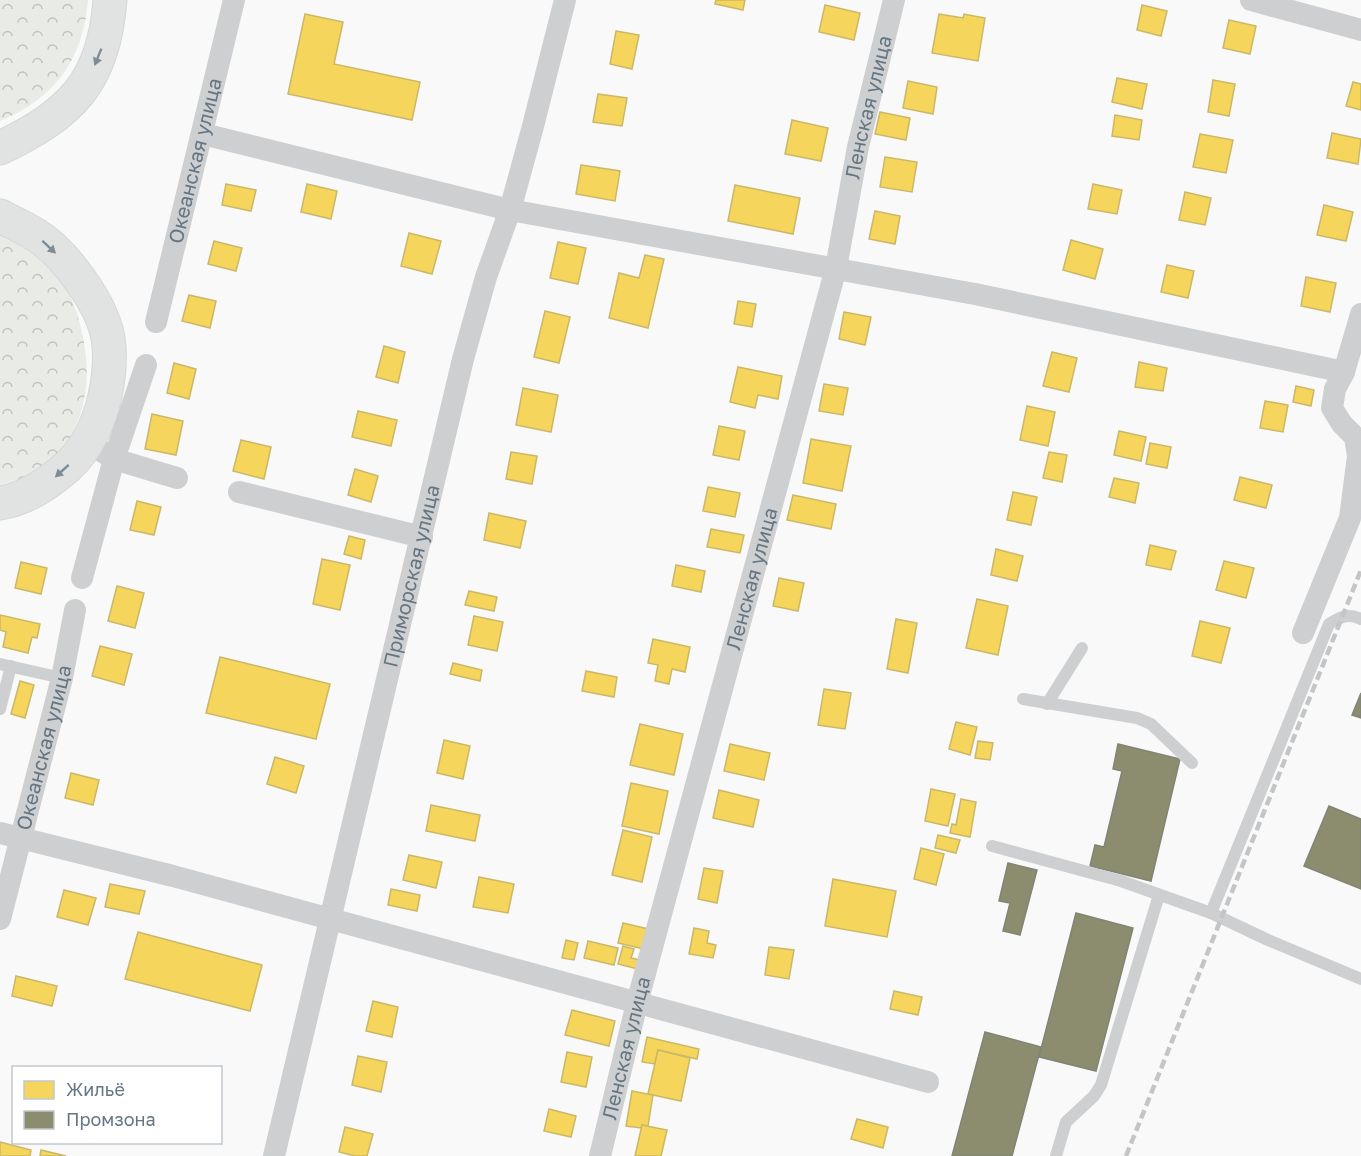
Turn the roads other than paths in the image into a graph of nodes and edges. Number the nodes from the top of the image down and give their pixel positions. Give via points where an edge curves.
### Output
1 (110, 0) edge
2 (234, 0) edge
3 (565, 0) edge
4 (894, 0) edge
5 (1251, 0) edge
6 (1361, 30) edge
7 (203, 134) junction
8 (0, 148) edge
9 (510, 210) junction
10 (0, 216) edge
11 (836, 268) junction
12 (1361, 314) edge
13 (156, 322) dead end
14 (146, 365) dead end
15 (1344, 372) junction
16 (100, 451) junction
17 (177, 478) dead end
18 (239, 492) dead end
19 (0, 503) edge
20 (422, 537) junction
21 (82, 578) dead end
22 (75, 610) dead end
23 (1361, 619) edge
24 (1303, 633) dead end
25 (1082, 648) dead end
26 (6, 665) edge
27 (62, 678) junction
28 (1023, 699) dead end
29 (1047, 704) junction
30 (0, 709) edge
31 (1192, 763) dead end
32 (11, 836) edge
33 (992, 846) dead end
34 (1159, 895) junction
35 (1211, 913) junction
36 (329, 918) junction
37 (0, 919) edge
38 (1361, 979) edge
39 (637, 1003) junction
40 (928, 1082) dead end
41 (274, 1156) edge
42 (600, 1156) edge
43 (1056, 1156) edge

1 -> 8 main road via 104,43 89,81 64,111
2 - 7 street, Океанская улица
3 - 9 street, Приморская улица
4 - 11 street, Ленская улица via 858,147
5 - 6 street
7 - 9 street
7 - 13 street, Океанская улица
9 - 11 street
9 - 20 street, Приморская улица via 463,359
10 -> 16 main road via 38,236 72,267 108,336 110,377 100,418
11 - 15 street
11 - 39 street, Ленская улица
12 - 15 street
14 - 16 street
15 - 24 street via 1335,389 1332,408 1355,437 1358,456 1350,518
16 - 17 street
16 -> 19 main road via 80,456 49,483
16 - 21 street
18 - 20 street
20 - 36 street, Приморская улица
22 - 27 street, Океанская улица
23 - 35 lane via 1343,616 1329,624
25 - 29 lane
26 - 27 lane
26 - 30 lane
27 - 32 street, Океанская улица
28 - 29 lane
29 - 31 lane via 1137,718 1151,724
32 - 36 street
32 - 37 street, Океанская улица
33 - 34 lane
34 - 35 lane
34 - 43 lane via 1101,1085 1065,1122
35 - 38 lane
36 - 39 street
36 - 41 street, Приморская улица
39 - 40 street
39 - 42 street, Ленская улица

